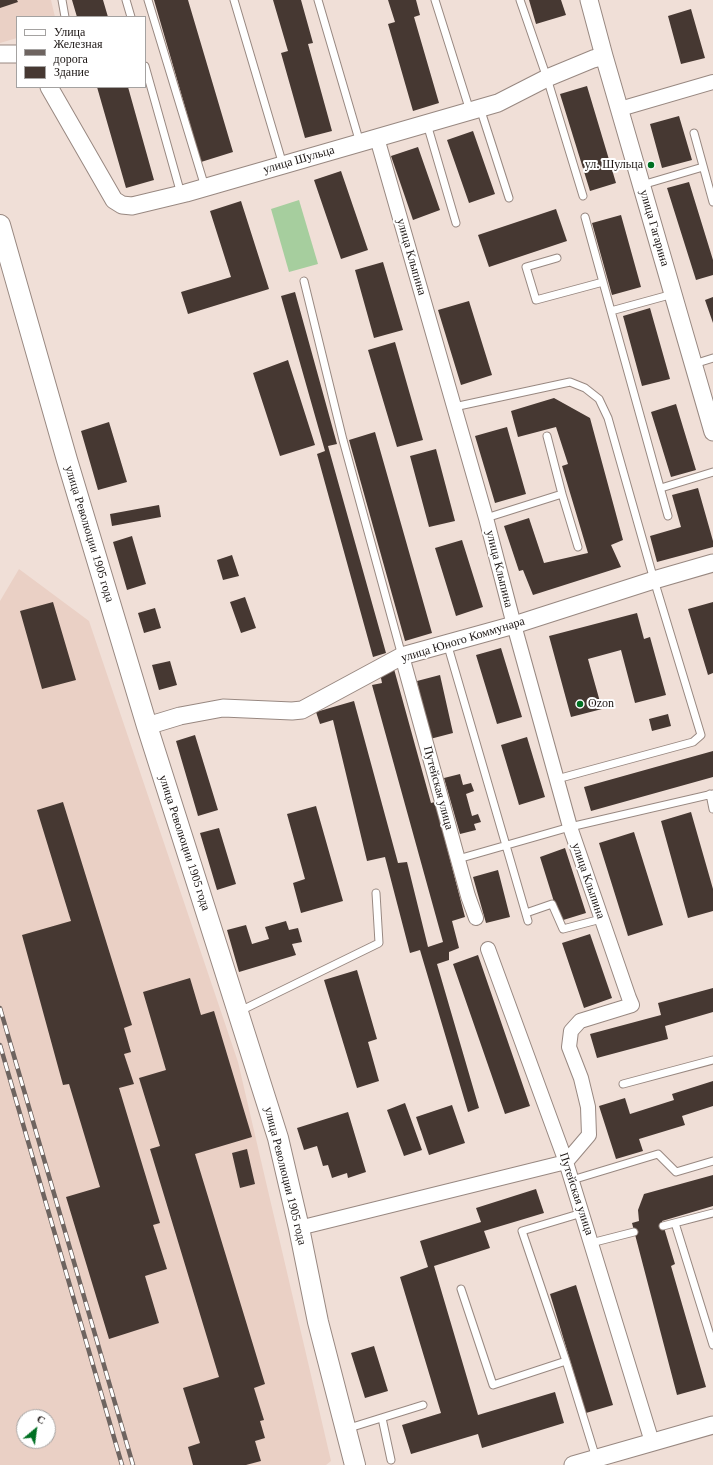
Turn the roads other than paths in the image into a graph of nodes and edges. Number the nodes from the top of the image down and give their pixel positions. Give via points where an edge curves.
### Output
1 (62, 0) edge
2 (126, 0) edge
3 (148, 0) edge
4 (234, 0) edge
5 (318, 0) edge
6 (435, 0) edge
7 (520, 0) edge
8 (589, 0) edge
9 (65, 16) edge
10 (131, 16) edge
11 (0, 54) edge
12 (16, 54) edge
13 (604, 56) junction
14 (146, 70) edge
15 (546, 78) junction
16 (713, 82) edge
17 (50, 88) edge
18 (620, 109) junction
19 (475, 110) junction
20 (427, 124) junction
21 (694, 133) dead end
22 (377, 138) junction
23 (360, 143) junction
24 (283, 165) junction
25 (703, 167) junction
26 (642, 185) junction
27 (205, 187) junction
28 (181, 194) junction
29 (583, 196) dead end
30 (509, 198) dead end
31 (713, 202) edge
32 (585, 217) dead end
33 (456, 223) dead end
34 (0, 225) edge
35 (557, 258) dead end
36 (304, 281) dead end
37 (603, 282) junction
38 (673, 294) junction
39 (611, 311) junction
40 (713, 358) edge
41 (693, 364) junction
42 (454, 408) junction
43 (713, 432) edge
44 (546, 436) dead end
45 (713, 472) edge
46 (661, 488) junction
47 (562, 494) junction
48 (668, 516) dead end
49 (486, 518) junction
50 (578, 547) dead end
51 (713, 564) edge
52 (654, 580) junction
53 (514, 625) junction
54 (447, 644) junction
55 (402, 656) junction
56 (147, 726) junction
57 (557, 780) junction
58 (711, 794) edge
59 (713, 809) edge
60 (570, 827) junction
61 (506, 846) junction
62 (458, 859) junction
63 (376, 893) dead end
64 (526, 913) junction
65 (476, 918) dead end
66 (601, 919) junction
67 (528, 921) dead end
68 (488, 949) dead end
69 (238, 1012) junction
70 (713, 1060) edge
71 (624, 1084) dead end
72 (713, 1161) edge
73 (566, 1162) junction
74 (572, 1180) junction
75 (582, 1213) junction
76 (713, 1213) edge
77 (675, 1223) junction
78 (663, 1226) dead end
79 (299, 1228) junction
80 (634, 1232) dead end
81 (591, 1243) junction
82 (461, 1289) dead end
83 (713, 1345) edge
84 (566, 1362) junction
85 (423, 1405) dead end
86 (382, 1418) junction
87 (713, 1425) edge
88 (346, 1429) junction
89 (652, 1442) junction
90 (596, 1458) junction
91 (391, 1460) dead end
92 (355, 1465) edge
93 (573, 1465) edge

1 - 9 lane
2 - 10 lane
3 - 27 lane
4 - 24 lane
5 - 23 lane
6 - 19 lane
7 - 15 lane
8 - 13 street, улица Гагарина
11 - 12 street
13 - 15 street, улица Шульца
13 - 18 street, улица Гагарина
14 - 28 lane
15 - 19 street, улица Шульца via 498,103
15 - 29 lane
16 - 18 street
17 - 28 street, улица Шульца via 114,200 122,205 132,206
18 - 26 street, улица Гагарина
19 - 20 street, улица Шульца
19 - 30 lane
20 - 22 street, улица Шульца
20 - 33 lane
21 - 25 lane
22 - 23 street, улица Шульца
22 - 42 street, улица Клыпина
23 - 24 street, улица Шульца
24 - 27 street, улица Шульца
25 - 26 lane
25 - 31 lane
26 - 38 street, улица Гагарина
27 - 28 street, улица Шульца
32 - 37 lane
34 - 56 main road, улица Революции 1905 года
35 - 37 lane via 526,267 536,300
36 - 55 lane via 343,440
37 - 39 lane
38 - 39 lane
38 - 41 street, улица Гагарина
39 - 46 lane
40 - 41 lane
41 - 43 street, улица Гагарина
42 - 49 street, улица Клыпина
42 - 52 lane via 570,382 585,388 599,399 608,418
44 - 47 lane
45 - 46 lane
46 - 48 lane
47 - 49 lane
47 - 50 lane
49 - 53 street, улица Клыпина
51 - 52 street, улица Юного Коммунара
52 - 53 street, улица Юного Коммунара
52 - 57 lane via 701,734 693,742
53 - 54 street, улица Юного Коммунара
53 - 57 street, улица Клыпина
54 - 55 street, улица Юного Коммунара
54 - 61 lane
55 - 56 street, улица Юного Коммунара via 302,710 223,708 180,716
55 - 62 street, Путейская улица
56 - 69 main road, улица Революции 1905 года
57 - 60 street, улица Клыпина
58 - 59 lane
58 - 60 lane
60 - 61 lane
60 - 66 street, улица Клыпина
61 - 62 lane
61 - 64 lane
62 - 65 street, Путейская улица
63 - 69 lane via 379,943
64 - 66 lane via 552,904 563,929
64 - 67 lane
66 - 73 street, улица Клыпина via 632,1005 580,1021 571,1031 569,1047 581,1078 588,1107 589,1135
68 - 73 street, Путейская улица
69 - 79 main road, улица Революции 1905 года via 278,1138
70 - 71 lane
72 - 74 lane via 676,1172 658,1154
73 - 74 street, Путейская улица
73 - 79 street
74 - 75 street, Путейская улица
75 - 81 street, Путейская улица
75 - 84 lane via 522,1231
76 - 77 lane
77 - 78 lane
77 - 83 lane
79 - 88 main road, улица Революции 1905 года via 318,1322
80 - 81 lane
81 - 89 street, Путейская улица
82 - 84 lane via 493,1385
84 - 90 lane
85 - 86 lane
86 - 88 lane
86 - 91 lane
87 - 89 street
88 - 92 main road, улица Революции 1905 года
89 - 90 street
90 - 93 street

